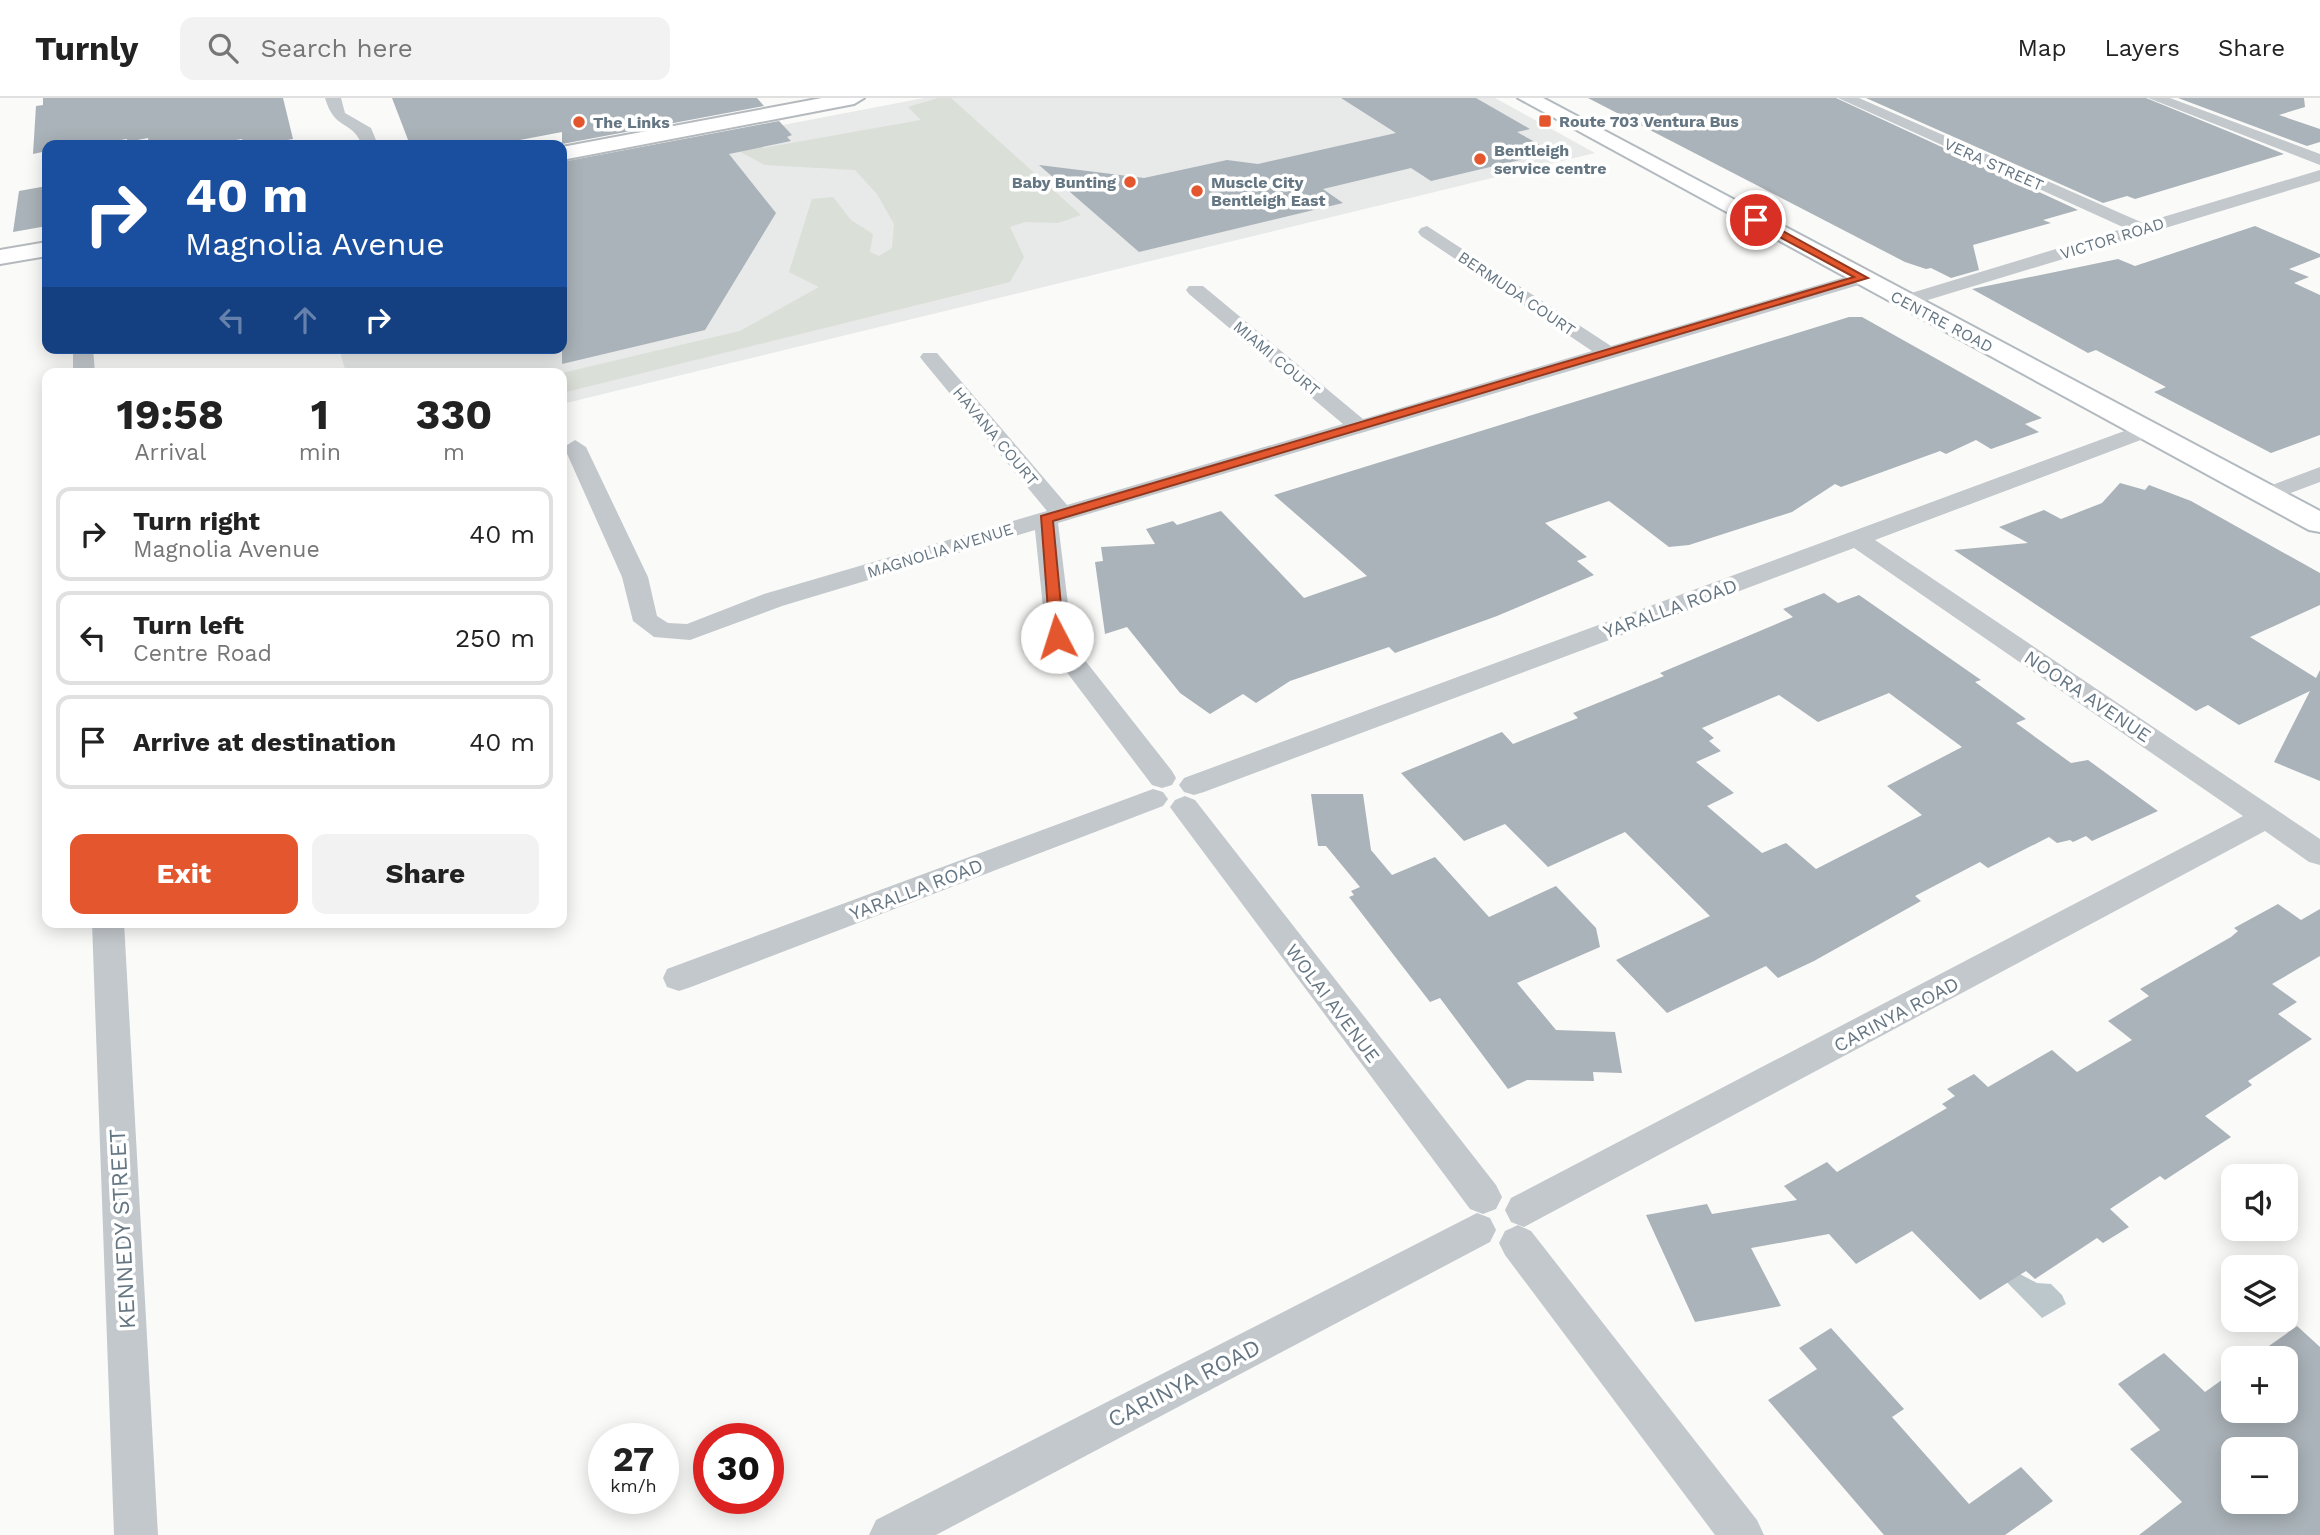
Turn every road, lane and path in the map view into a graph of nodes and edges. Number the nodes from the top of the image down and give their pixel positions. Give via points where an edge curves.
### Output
1 (333, 98) edge
2 (854, 98) edge
3 (1528, 98) edge
4 (1846, 98) edge
5 (2156, 98) edge
6 (368, 140) edge
7 (567, 153) edge
8 (2320, 160) edge
9 (2320, 175) edge
10 (2142, 229) junction
11 (1427, 232) dead end
12 (42, 250) edge
13 (0, 257) edge
14 (1863, 278) junction
15 (1196, 290) dead end
16 (1905, 301) junction
17 (1608, 353) junction
18 (930, 358) dead end
19 (1357, 426) junction
20 (2146, 430) junction
21 (575, 447) dead end
22 (2320, 474) edge
23 (2267, 495) junction
24 (1054, 516) junction
25 (2320, 523) edge
26 (1856, 538) junction
27 (1158, 789) junction
28 (1190, 796) junction
29 (2267, 817) junction
30 (2320, 854) edge
31 (108, 928) edge
32 (679, 978) dead end
33 (1480, 1214) junction
34 (1521, 1226) junction
35 (136, 1535) edge
36 (891, 1535) edge
37 (1742, 1535) edge

1 - 6 street via 338,115 365,131
2 - 7 main road
3 - 14 main road, CENTRE ROAD
4 - 10 street, VERA STREET
5 - 8 street
9 - 10 street, VICTOR ROAD
10 - 16 street, VICTOR ROAD
11 - 17 street, BERMUDA COURT
12 - 13 main road
14 - 16 main road, CENTRE ROAD
14 - 17 street, MAGNOLIA AVENUE
15 - 19 street, MIAMI COURT
16 - 20 main road, CENTRE ROAD
17 - 19 street, MAGNOLIA AVENUE
18 - 24 street, HAVANA COURT
19 - 24 street, MAGNOLIA AVENUE
20 - 23 main road, CENTRE ROAD
20 - 26 street, YARALLA ROAD
21 - 24 street, MAGNOLIA AVENUE via 635,577 646,621 663,631 690,632 773,600
22 - 23 street
23 - 25 main road, CENTRE ROAD
24 - 27 street via 1060,646
26 - 28 street, YARALLA ROAD
26 - 29 street, NOORA AVENUE
27 - 28 street via 1177,776
27 - 32 street, YARALLA ROAD
28 - 33 street, WOLAI AVENUE
29 - 30 street, NOORA AVENUE
29 - 34 street, CARINYA ROAD
31 - 35 street, KENNEDY STREET
33 - 34 street via 1483,1238 1500,1245
33 - 36 street, CARINYA ROAD
34 - 37 street

